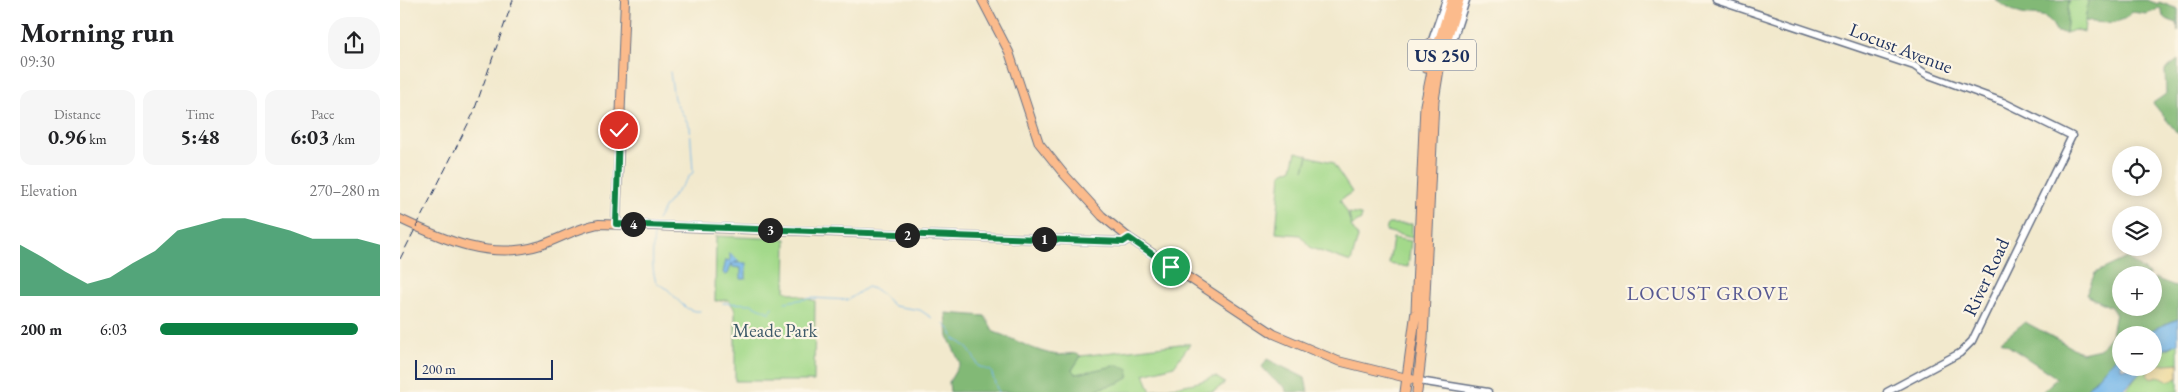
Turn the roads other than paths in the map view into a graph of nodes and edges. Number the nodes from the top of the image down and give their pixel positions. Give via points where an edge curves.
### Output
1 (624, 0) edge
2 (982, 0) edge
3 (1446, 0) edge
4 (1452, 0) edge
5 (1459, 0) edge
6 (1466, 0) edge
7 (1716, 0) edge
8 (1431, 43) joint
9 (1450, 49) joint
10 (1429, 108) junction
11 (2072, 136) joint
12 (400, 219) edge
13 (616, 224) junction
14 (1129, 238) junction
15 (1408, 378) junction
16 (1418, 380) junction
17 (1405, 392) edge
18 (1417, 392) edge
19 (1488, 392) edge
20 (1887, 392) edge

1 - 13 main road
2 - 14 main road via 1009,52 1042,147 1102,216
3 - 8 street
4 - 10 highway, US 250 via 1436,52
5 - 10 highway, US 250
6 - 9 street
7 - 11 street, Locust Avenue via 1914,66 1926,74 2003,102
8 - 10 highway via 1425,80
9 - 10 highway
10 - 15 highway, US 250 via 1416,311
10 - 16 highway, US 250 via 1430,175 1423,339
11 - 20 street, River Road via 1972,341 1960,353
12 - 13 main road via 437,237 484,249 520,250 593,225
13 - 14 main road via 1123,242
14 - 15 main road via 1274,334 1338,361
15 - 16 main road
15 - 17 highway, US 250
16 - 18 highway, US 250
16 - 19 street

